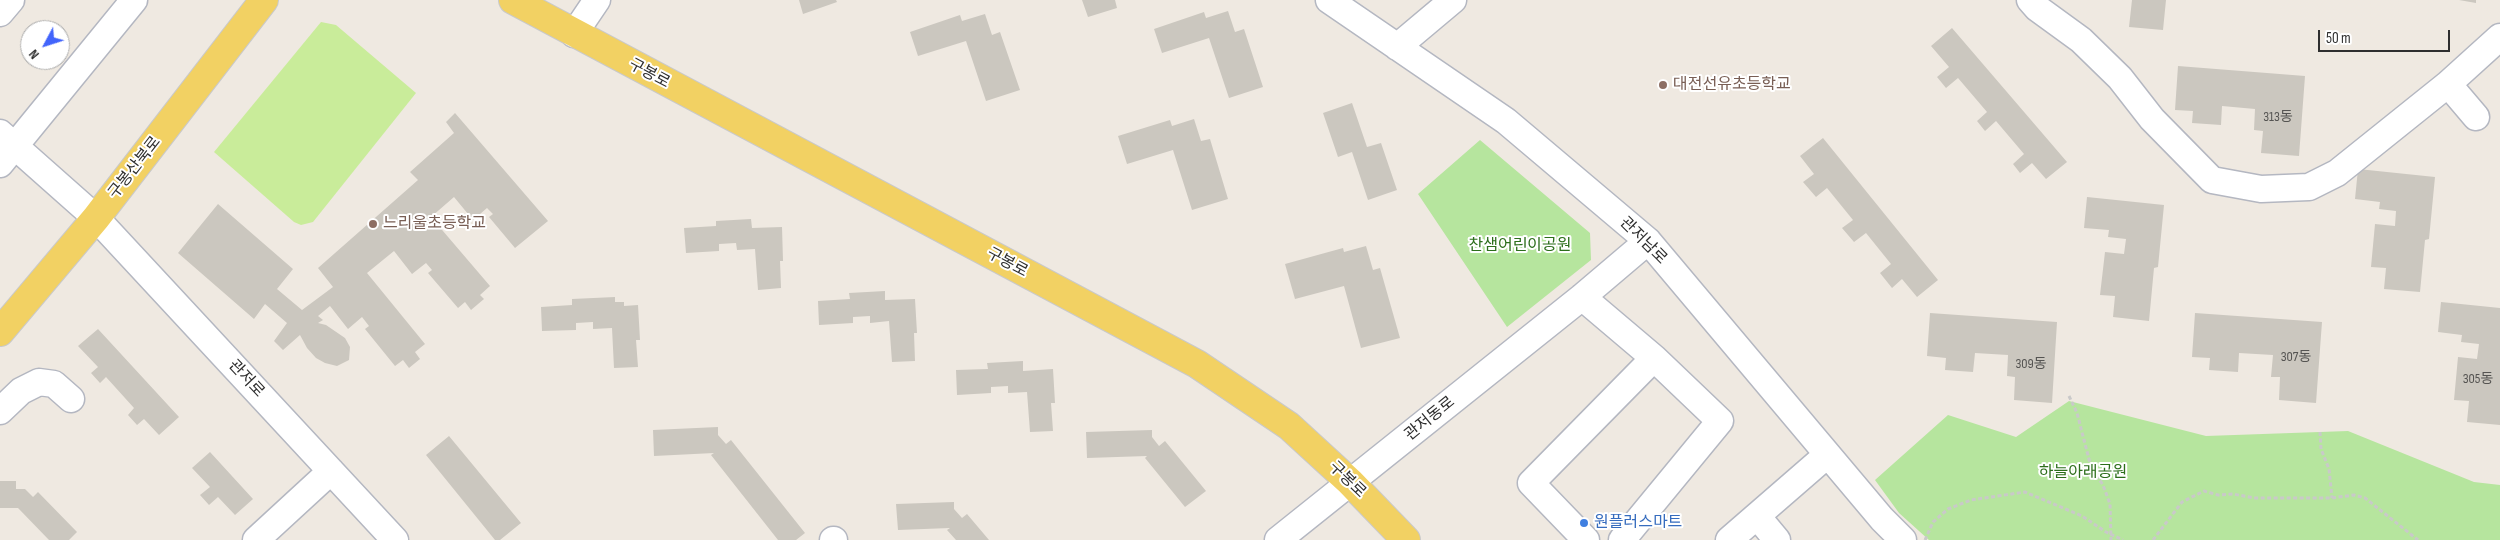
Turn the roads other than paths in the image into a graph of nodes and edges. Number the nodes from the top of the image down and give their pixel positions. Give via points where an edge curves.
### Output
1 (11, 0) edge
2 (134, 0) edge
3 (264, 0) edge
4 (513, 0) edge
5 (597, 0) edge
6 (1329, 0) edge
7 (1454, 0) edge
8 (2030, 0) edge
9 (0, 13) edge
10 (574, 34) junction
11 (2500, 37) edge
12 (1397, 47) junction
13 (2448, 84) junction
14 (2476, 117) dead end
15 (5, 147) edge
16 (96, 218) junction
17 (1648, 241) junction
18 (1582, 298) junction
19 (0, 332) edge
20 (1654, 358) junction
21 (71, 399) dead end
22 (0, 411) edge
23 (1827, 455) junction
24 (331, 471) junction
25 (1350, 482) junction
26 (1757, 516) junction
27 (256, 540) edge
28 (395, 540) edge
29 (1278, 540) edge
30 (1406, 540) edge
31 (1586, 540) edge
32 (1622, 540) edge
33 (1728, 540) edge
34 (1777, 540) edge
35 (1903, 540) edge

1 - 9 street
2 - 15 street
3 - 16 main road, 구봉산북로
4 - 10 main road, 구봉로
5 - 10 street
6 - 12 street, 관저남로
7 - 12 street
8 - 13 street via 2081,40 2120,78 2152,119 2212,180 2260,189 2309,187 2337,173
10 - 25 main road, 구봉로 via 1197,364 1289,426
11 - 13 street
12 - 17 street, 관저남로 via 1506,121
13 - 14 street
15 - 16 street, 관저로
16 - 19 main road, 구봉산북로
16 - 24 street, 관저로
17 - 18 street, 관저동로
17 - 23 street, 관저남로
18 - 20 street
18 - 25 street, 관저동로
20 - 31 street via 1531,483
20 - 32 street via 1720,421
21 - 22 street via 54,384 39,382 21,391
23 - 26 street
23 - 35 street, 관저남로
24 - 27 street
24 - 28 street, 관저로
25 - 29 street, 관저동로
25 - 30 main road, 구봉로
26 - 33 street
26 - 34 street

